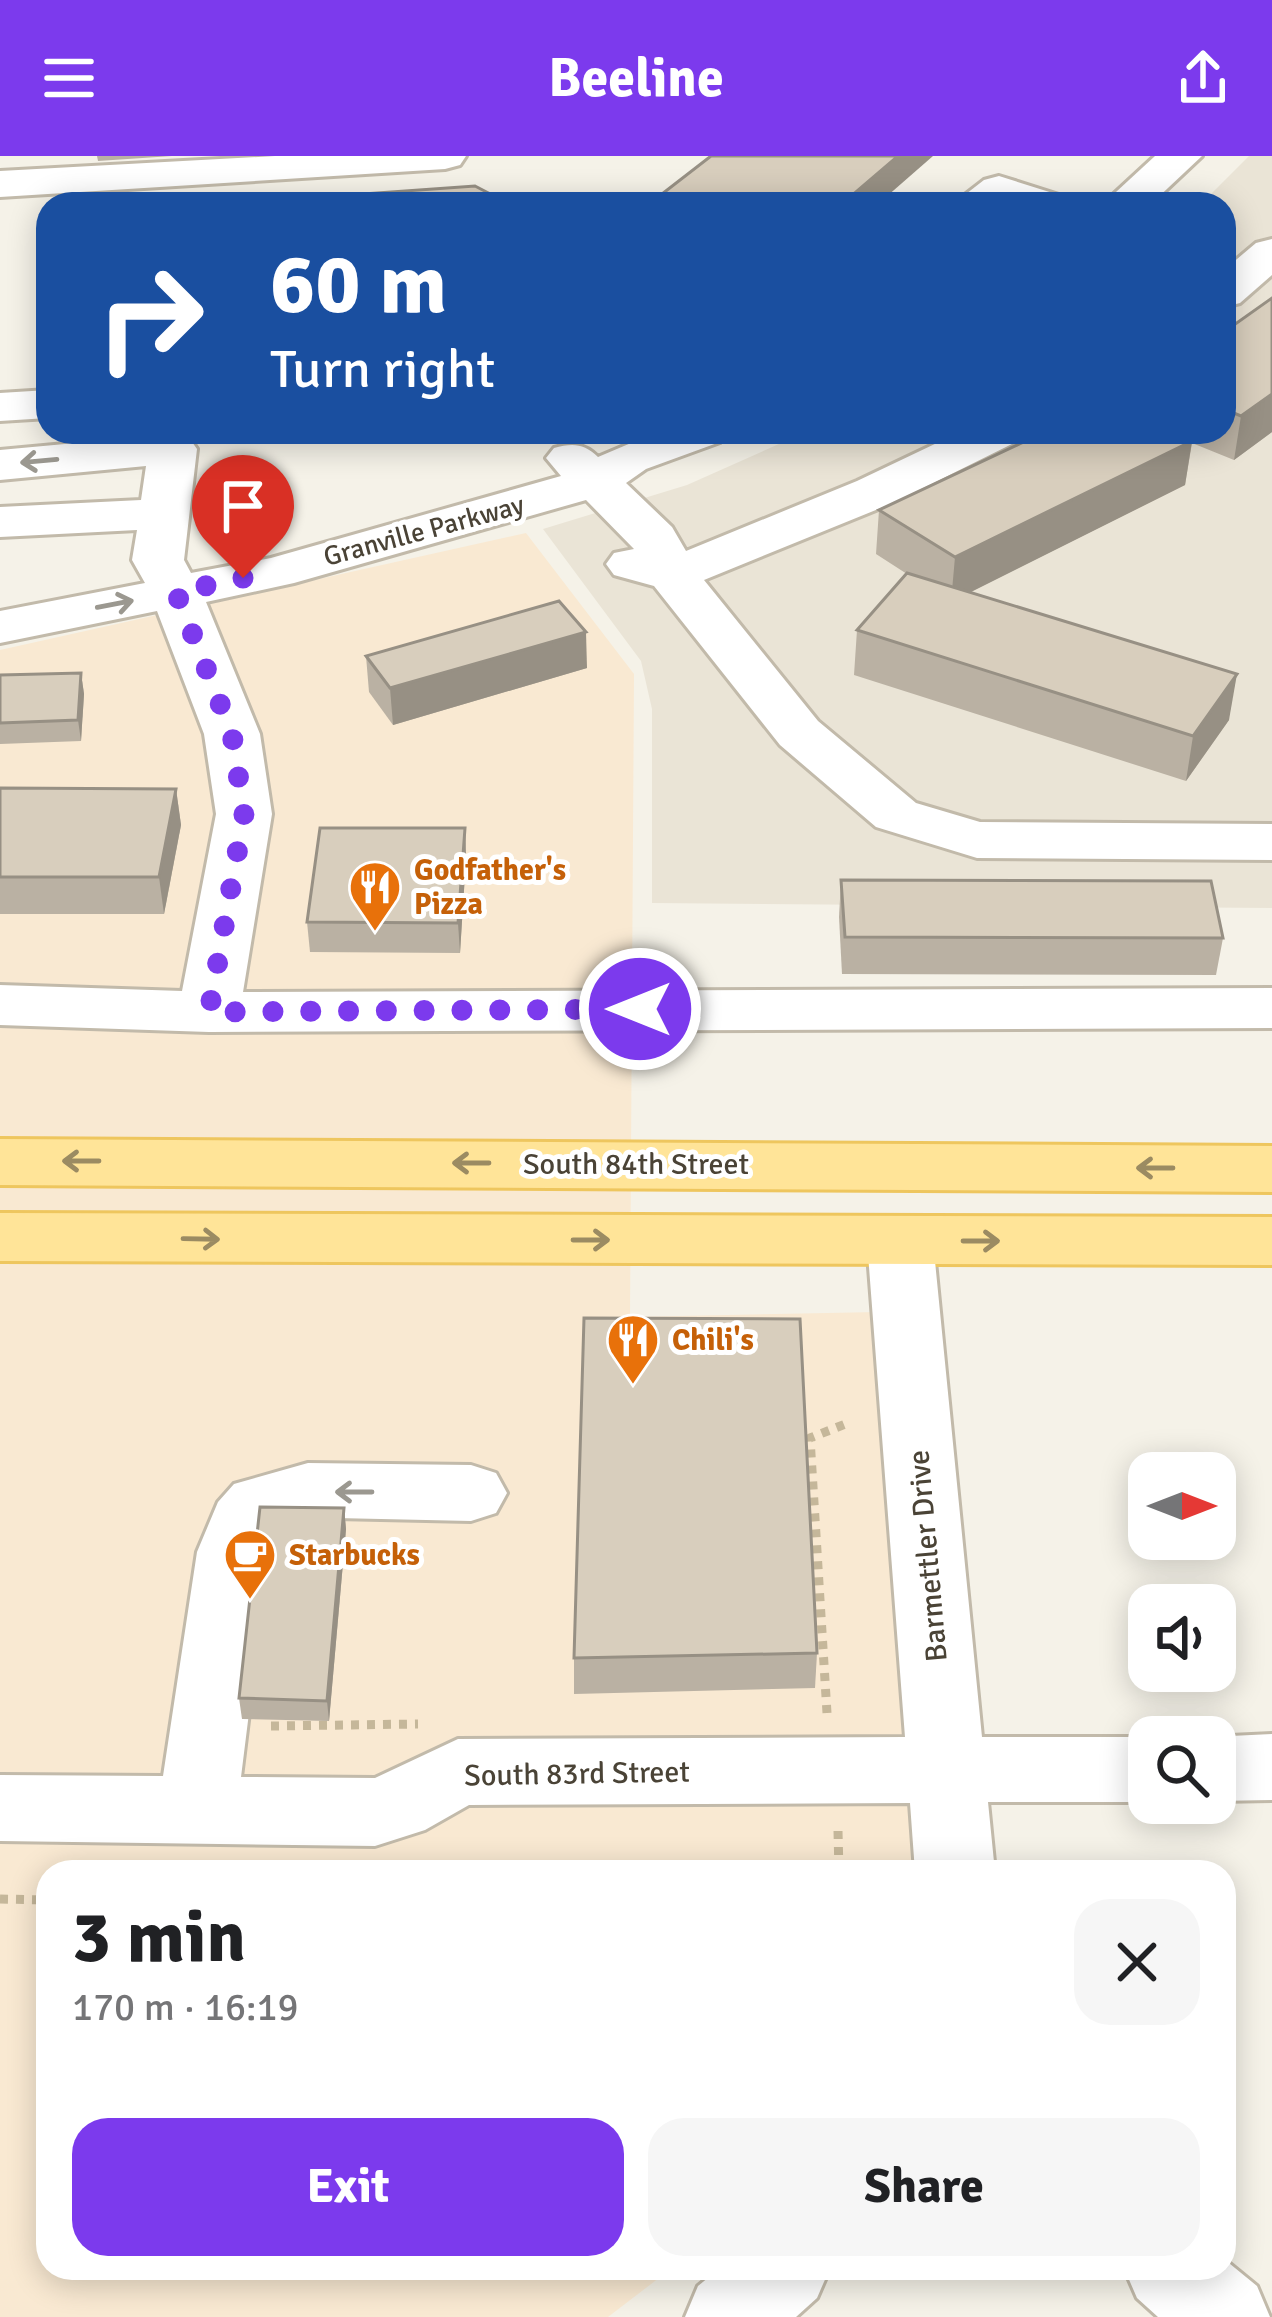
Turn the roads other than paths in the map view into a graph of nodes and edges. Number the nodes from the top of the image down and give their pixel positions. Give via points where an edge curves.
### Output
1 (445, 156) edge
2 (1181, 156) edge
3 (64, 169) edge
4 (0, 184) edge
5 (1139, 192) edge
6 (1272, 252) edge
7 (1236, 283) edge
8 (36, 405) edge
9 (0, 407) edge
10 (661, 444) edge
11 (974, 444) edge
12 (0, 465) edge
13 (583, 466) edge
14 (0, 522) edge
15 (166, 555) junction
16 (672, 574) junction
17 (0, 588) edge
18 (0, 627) edge
19 (1272, 842) edge
20 (0, 1005) edge
21 (1272, 1008) edge
22 (209, 1012) junction
23 (0, 1162) edge
24 (1272, 1169) edge
25 (0, 1238) edge
26 (900, 1240) junction
27 (1272, 1241) edge
28 (472, 1493) dead end
29 (1272, 1767) edge
30 (1236, 1768) edge
31 (1128, 1770) edge
32 (946, 1774) junction
33 (0, 1808) edge
34 (197, 1811) junction
35 (954, 1860) edge
36 (772, 2280) edge
37 (1182, 2280) edge
38 (730, 2317) edge
39 (1225, 2317) edge

1 - 3 street
2 - 5 street
3 - 4 street
6 - 7 street
8 - 9 street
10 - 13 street, Granville Parkway
11 - 16 street
15 -> 12 street via 173,449
13 - 15 street, Granville Parkway via 276,572
13 - 16 street via 614,559
14 - 15 street
15 - 17 street, Granville Parkway
18 -> 15 street, Granville Parkway
15 - 22 street via 232,734 244,814
16 - 19 street via 799,733 896,815 977,840
20 - 22 street
21 - 22 street
24 -> 23 main road, South 84th Street
25 -> 26 main road
26 -> 27 main road
26 - 32 street, Barmettler Drive
28 -> 34 street via 297,1492 263,1501 243,1521 232,1552
29 - 30 street
31 - 32 street, South 83rd Street
32 - 34 street, South 83rd Street via 458,1772 374,1812
32 - 35 street, Barmettler Drive
33 - 34 street, South 83rd Street
36 - 38 street
37 - 39 street

